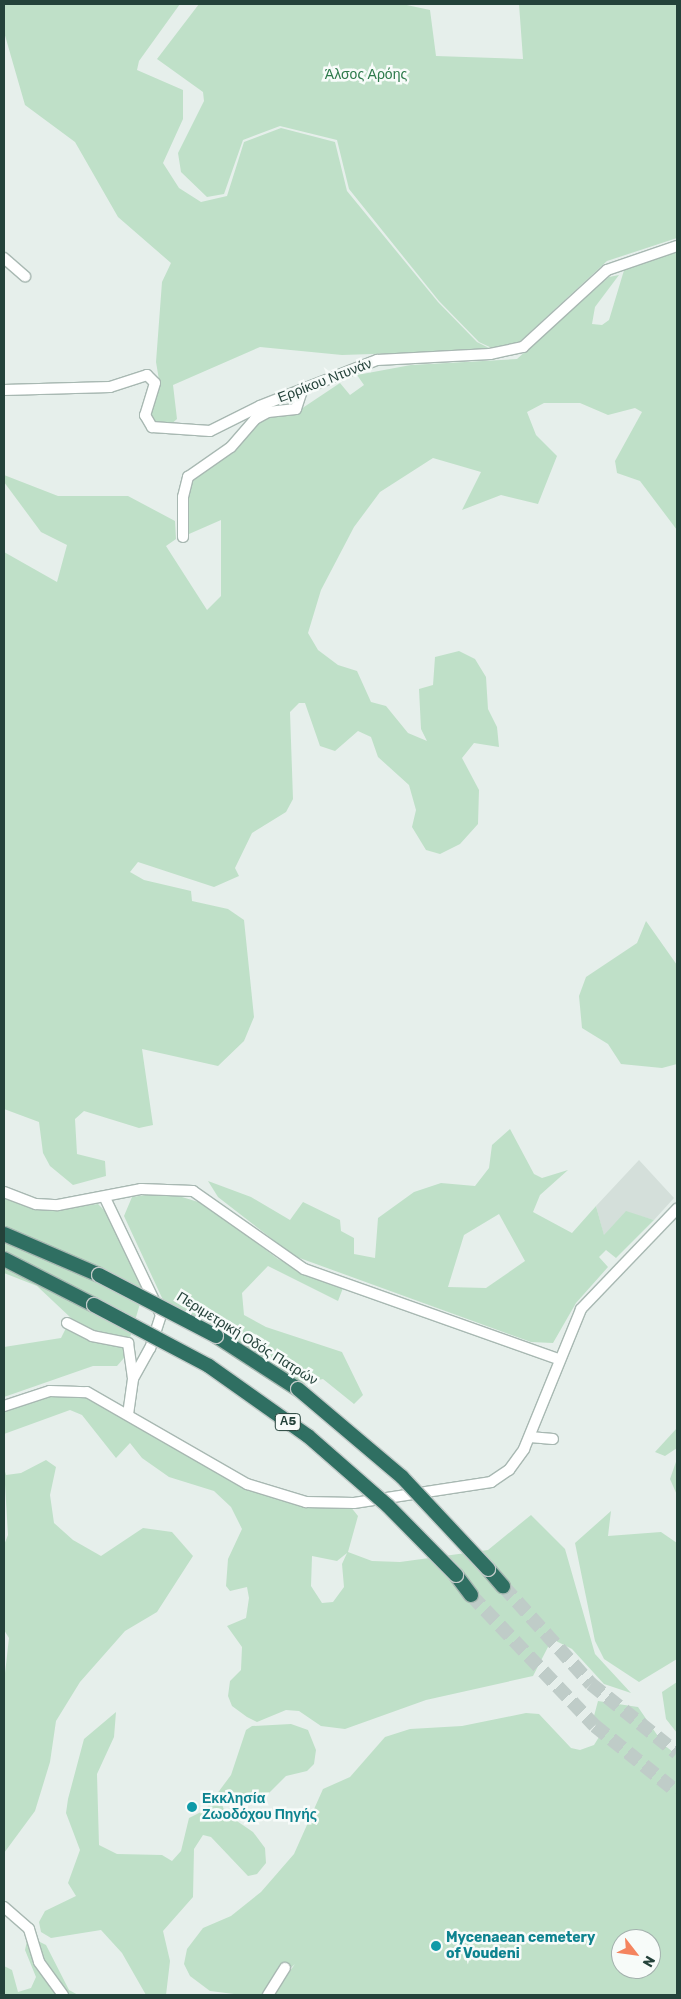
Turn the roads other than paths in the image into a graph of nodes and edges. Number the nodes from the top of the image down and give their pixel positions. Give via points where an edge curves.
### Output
1 (677, 246) edge
2 (4, 258) edge
3 (25, 276) dead end
4 (4, 390) edge
5 (302, 391) junction
6 (184, 537) dead end
7 (4, 1192) edge
8 (105, 1198) junction
9 (677, 1210) edge
10 (4, 1234) edge
11 (4, 1259) edge
12 (67, 1323) dead end
13 (558, 1359) junction
14 (133, 1379) junction
15 (4, 1406) edge
16 (128, 1414) junction
17 (530, 1437) junction
18 (553, 1439) dead end
19 (502, 1586) tunnel mouth
20 (471, 1595) tunnel mouth
21 (4, 1907) edge
22 (285, 1968) dead end
23 (63, 1995) edge
24 (268, 1995) edge

1 - 5 street, Ερρίκου Ντυνάν via 607,270 515,350 377,360
2 - 3 street
4 - 5 street, Ερρίκου Ντυνάν via 110,387 147,375 155,383 145,415 150,425 206,432
5 - 6 street via 296,408 268,412 255,419 225,452 188,477 183,496
7 - 8 street via 36,1204
8 - 13 street via 141,1189 193,1191 237,1217 281,1256 304,1268
8 - 14 street via 160,1315 150,1348
9 - 13 street via 586,1301
10 - 19 highway, Περιμετρική Οδός Πατρών / Α5, bridge via 99,1276 216,1336 298,1389 402,1476
11 - 20 highway, Α5, bridge via 209,1366 308,1436 388,1506 456,1575
12 - 14 street via 92,1336 128,1343
13 - 17 street
14 - 16 street
15 - 16 street via 75,1389
16 - 17 street via 247,1484 278,1496 316,1503 354,1503 491,1482 509,1470
17 - 18 street
21 - 23 street via 29,1929 39,1962
22 - 24 street

